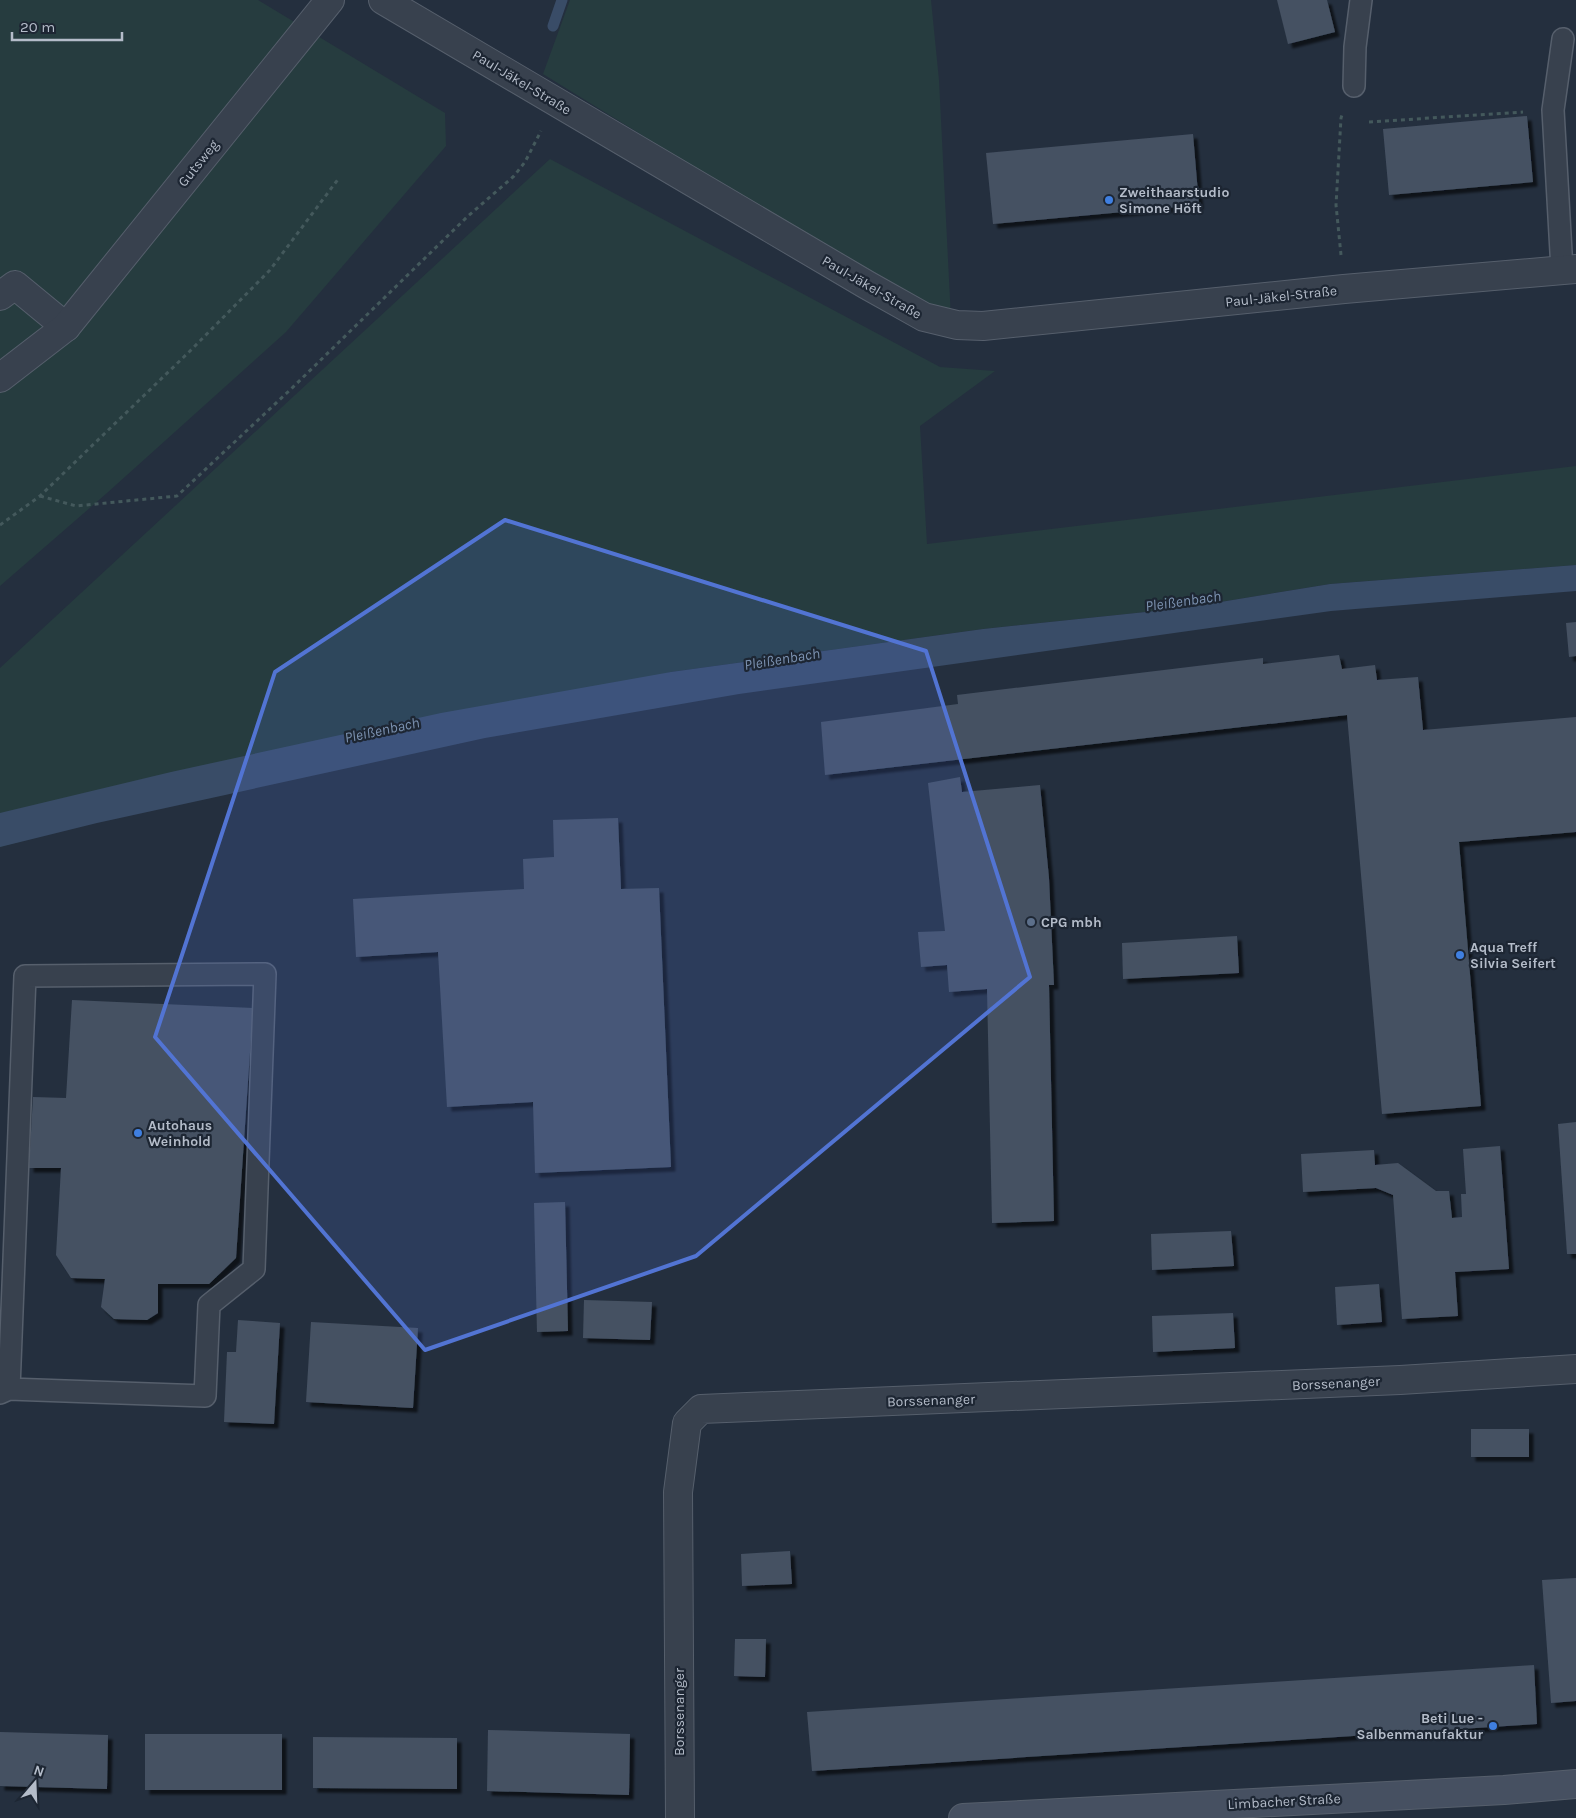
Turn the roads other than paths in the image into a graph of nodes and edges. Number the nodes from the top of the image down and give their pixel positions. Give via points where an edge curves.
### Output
1 (330, 0) edge
2 (383, 0) edge
3 (1361, 0) edge
4 (1563, 39) dead end
5 (1354, 86) road end
6 (1569, 269) edge
7 (0, 296) edge
8 (66, 327) junction
9 (0, 378) edge
10 (1576, 1369) edge
11 (4, 1391) edge
12 (1576, 1784) edge
13 (680, 1818) edge
14 (963, 1818) edge

1 - 8 street, Gutsweg
2 - 6 street, Paul-Jäkel-Straße via 916,313 957,325 983,326
3 - 5 lane
4 - 6 lane via 1553,110
7 - 8 street via 15,285
8 - 9 street, Gutsweg
10 - 13 street, Borssenanger via 1400,1380 701,1409 687,1423 678,1492
11 - 11 lane via 205,1396 208,1305 254,1269 265,974 24,976
12 - 14 main road, Limbacher Straße

